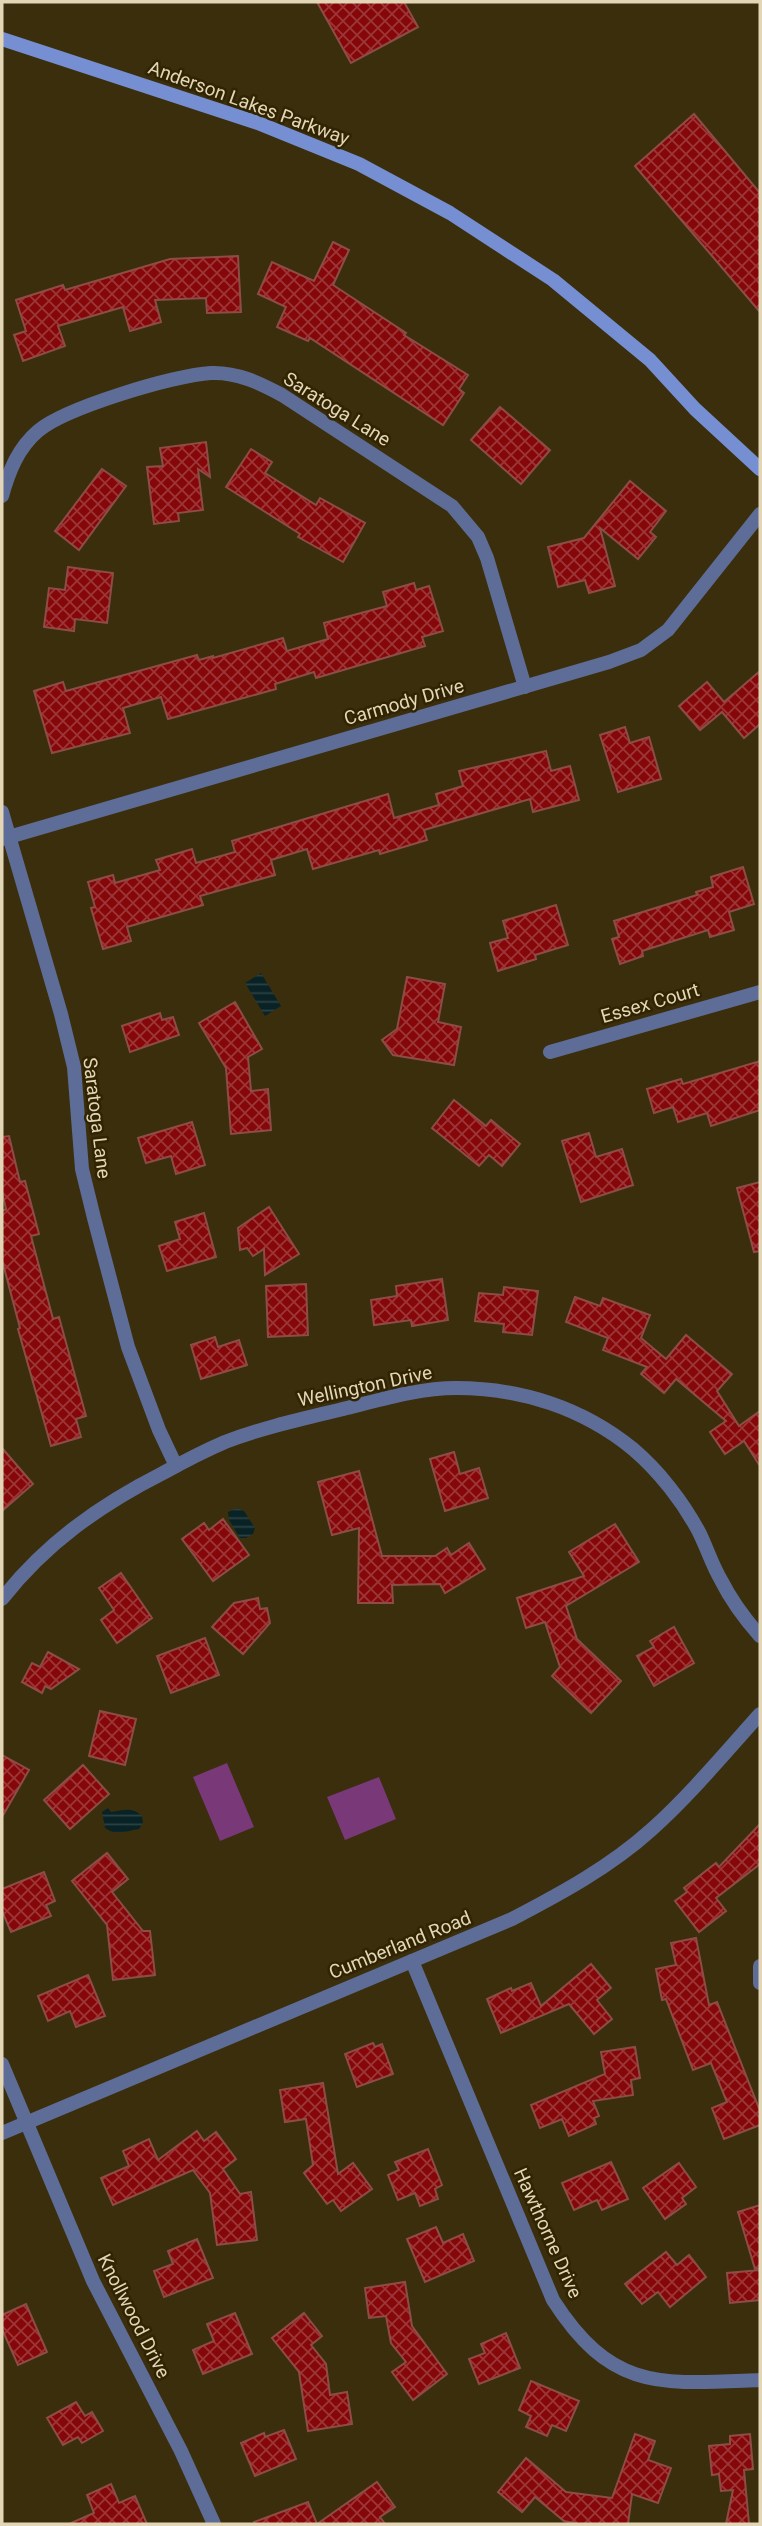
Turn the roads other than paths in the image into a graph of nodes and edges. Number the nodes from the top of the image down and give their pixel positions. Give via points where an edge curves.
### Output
1 (2, 39) edge
2 (760, 470) edge
3 (2, 496) edge
4 (760, 514) edge
5 (525, 687) junction
6 (2, 812) edge
7 (5, 838) edge
8 (760, 992) edge
9 (550, 1052) dead end
10 (176, 1466) junction
11 (2, 1599) edge
12 (760, 1636) edge
13 (760, 1714) edge
14 (412, 1961) junction
15 (760, 1966) edge
16 (760, 1983) edge
17 (2, 2064) edge
18 (26, 2122) junction
19 (2, 2133) edge
20 (760, 2380) edge
21 (214, 2524) edge

1 - 2 street, Anderson Lakes Parkway via 258,123 359,164 450,213 585,306 650,360
3 - 5 street, Saratoga Lane via 9,470 26,444 52,420 71,411 182,377 235,375 260,384 464,518 487,558
4 - 5 street, Carmody Drive via 668,630 641,650
5 - 7 street, Carmody Drive
6 - 7 street, Saratoga Lane
7 - 10 street, Saratoga Lane via 71,1056 82,1169 119,1314 142,1389
8 - 9 street, Essex Court
10 - 11 street, Wellington Drive via 73,1527 43,1552
10 - 12 street, Wellington Drive via 224,1443 282,1424 406,1394 455,1388 550,1402 594,1421 634,1450 670,1488 698,1530 721,1580
13 - 14 street, Cumberland Road via 690,1792 607,1864 512,1920
14 - 18 street, Cumberland Road
14 - 20 street, Hawthorne Drive via 553,2300 572,2330 598,2355 630,2373 661,2381
15 - 16 street
17 - 18 street
18 - 19 street, Cumberland Road
18 - 21 street, Knollwood Drive via 93,2281

